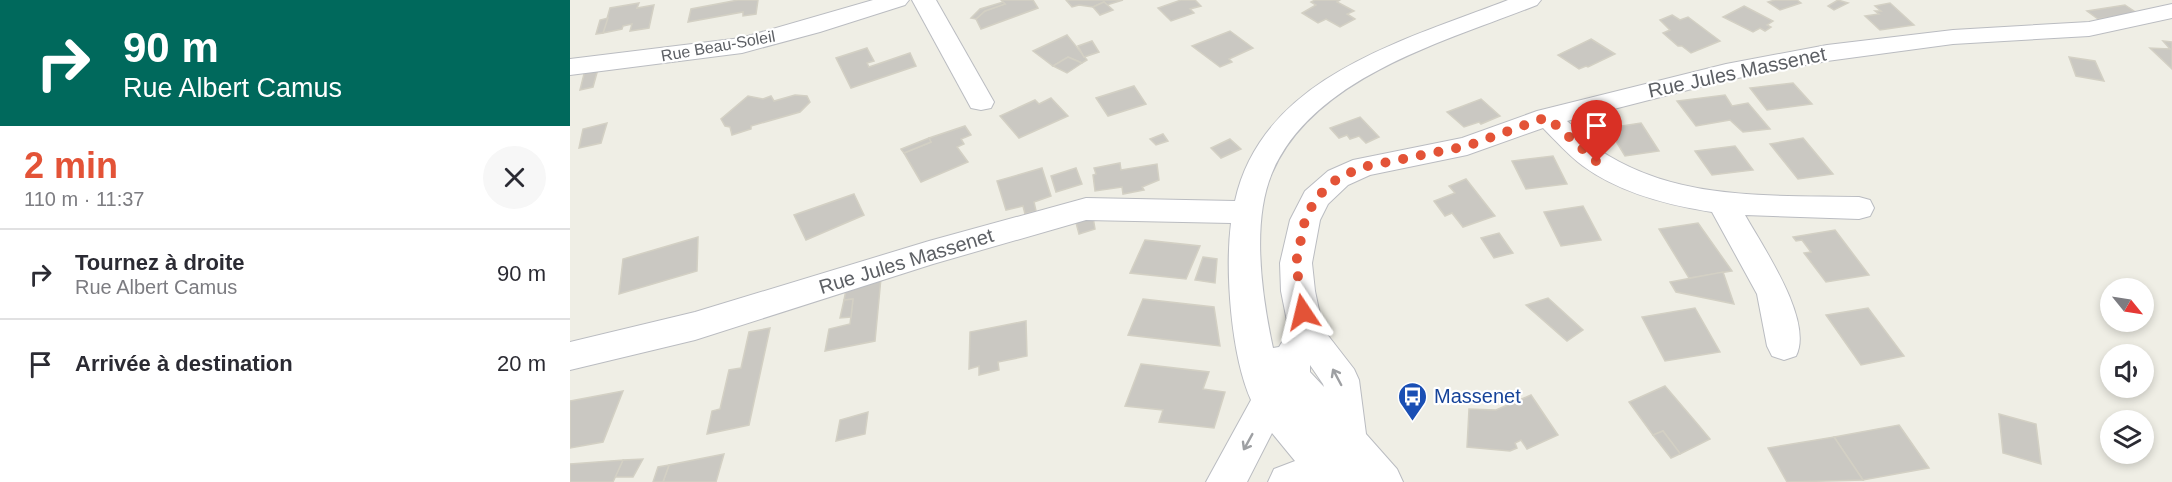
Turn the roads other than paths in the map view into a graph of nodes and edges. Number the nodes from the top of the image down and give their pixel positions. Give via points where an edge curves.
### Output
1 (897, 0) edge
2 (924, 0) edge
3 (1529, 0) edge
4 (2172, 11) edge
5 (570, 66) edge
6 (981, 102) dead end
7 (1547, 117) junction
8 (1723, 204) junction
9 (1859, 208) dead end
10 (1247, 212) junction
11 (1307, 334) junction
12 (1784, 346) dead end
13 (570, 356) edge
14 (1281, 388) junction
15 (1342, 464) edge
16 (1226, 482) edge
17 (1288, 482) edge
18 (1383, 482) edge

1 - 5 street, Rue Beau-Soleil via 742,45
2 - 6 street
3 - 10 street via 1374,62 1332,85 1293,120 1271,147 1257,173
4 - 7 street, Rue Jules Massenet via 2089,29 1953,37 1827,53 1726,72
7 - 8 street via 1597,162 1630,181 1676,196
7 - 11 street, Rue Jules Massenet via 1467,146 1363,167 1338,178 1316,198 1305,220 1296,263
8 - 9 street
8 - 12 street via 1774,294
10 - 13 street, Rue Jules Massenet via 1086,208 695,326
10 - 14 street via 1244,263 1252,332
11 - 14 street via 1293,353
15 -> 11 street, Rue Jules Massenet via 1341,380
14 - 15 street
14 -> 16 street
15 - 17 street
15 - 18 street

